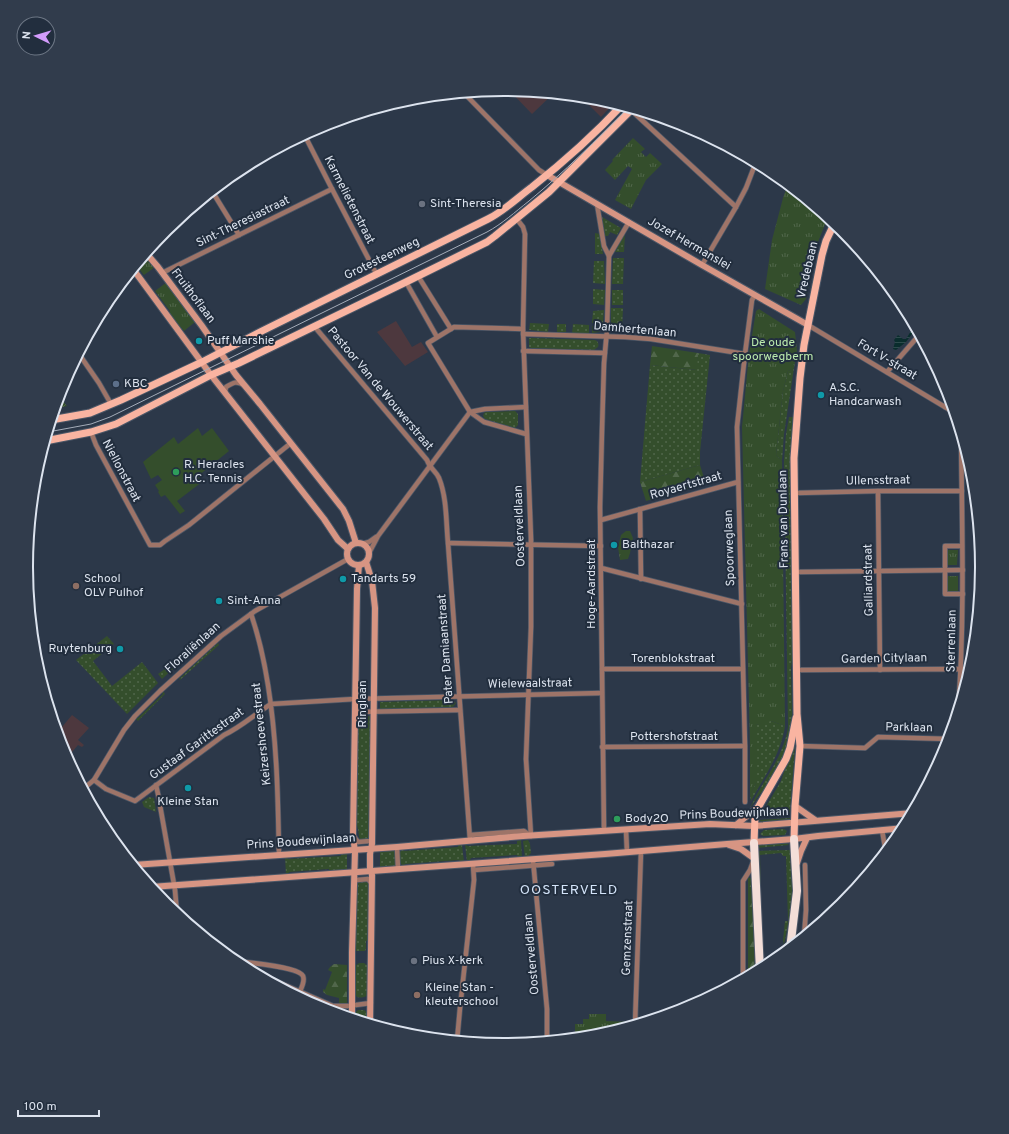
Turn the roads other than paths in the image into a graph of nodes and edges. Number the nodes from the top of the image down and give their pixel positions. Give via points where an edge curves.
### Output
1 (469, 97) edge
2 (617, 110) edge
3 (629, 113) edge
4 (639, 116) edge
5 (307, 139) edge
6 (754, 168) edge
7 (547, 175) junction
8 (560, 182) junction
9 (332, 189) junction
10 (215, 195) edge
11 (597, 204) junction
12 (736, 207) junction
13 (516, 218) junction
14 (629, 222) junction
15 (832, 228) edge
16 (239, 235) junction
17 (609, 256) junction
18 (149, 257) edge
19 (702, 266) junction
20 (136, 273) edge
21 (162, 273) junction
22 (377, 274) junction
23 (418, 276) junction
24 (406, 282) junction
25 (756, 295) junction
26 (808, 325) junction
27 (314, 326) junction
28 (451, 329) junction
29 (523, 331) junction
30 (606, 336) junction
31 (438, 337) junction
32 (917, 338) edge
33 (523, 351) junction
34 (220, 353) junction
35 (605, 353) junction
36 (744, 354) junction
37 (82, 358) edge
38 (202, 362) junction
39 (230, 367) junction
40 (887, 372) junction
41 (211, 375) junction
42 (244, 385) junction
43 (225, 392) junction
44 (111, 404) junction
45 (947, 404) edge
46 (526, 407) junction
47 (945, 407) junction
48 (949, 409) edge
49 (470, 412) junction
50 (57, 419) edge
51 (91, 432) junction
52 (526, 434) junction
53 (51, 440) edge
54 (291, 443) junction
55 (961, 451) edge
56 (275, 456) junction
57 (429, 467) junction
58 (738, 482) junction
59 (878, 491) junction
60 (962, 491) junction
61 (795, 493) junction
62 (640, 510) junction
63 (601, 520) junction
64 (378, 536) junction
65 (359, 543) junction
66 (448, 543) junction
67 (531, 545) junction
68 (601, 546) junction
69 (962, 546) junction
70 (348, 549) junction
71 (369, 553) junction
72 (348, 559) junction
73 (366, 562) junction
74 (359, 565) junction
75 (601, 568) junction
76 (945, 570) junction
77 (963, 570) junction
78 (879, 571) junction
79 (796, 572) junction
80 (641, 579) junction
81 (963, 594) junction
82 (742, 604) junction
83 (251, 614) junction
84 (602, 669) junction
85 (743, 669) junction
86 (961, 669) junction
87 (797, 670) junction
88 (880, 670) junction
89 (964, 670) edge
90 (959, 691) edge
91 (602, 693) junction
92 (528, 694) junction
93 (459, 696) junction
94 (355, 699) junction
95 (374, 699) junction
96 (271, 704) junction
97 (460, 710) junction
98 (355, 712) junction
99 (374, 712) junction
100 (797, 714) junction
101 (943, 739) edge
102 (745, 746) junction
103 (800, 746) junction
104 (602, 747) junction
105 (94, 780) junction
106 (156, 785) junction
107 (87, 786) edge
108 (745, 802) dead end
109 (759, 806) junction
110 (794, 806) junction
111 (907, 813) edge
112 (815, 820) junction
113 (794, 823) junction
114 (736, 825) junction
115 (754, 826) junction
116 (897, 829) edge
117 (626, 830) junction
118 (882, 830) junction
119 (604, 831) junction
120 (354, 835) junction
121 (531, 836) junction
122 (470, 838) junction
123 (807, 838) junction
124 (372, 839) junction
125 (794, 839) junction
126 (754, 843) junction
127 (727, 844) junction
128 (885, 846) edge
129 (397, 847) junction
130 (372, 848) junction
131 (355, 849) junction
132 (641, 851) junction
133 (627, 852) junction
134 (279, 855) junction
135 (754, 859) junction
136 (533, 862) junction
137 (170, 863) junction
138 (552, 864) dead end
139 (139, 865) edge
140 (796, 865) junction
141 (805, 865) dead end
142 (474, 867) junction
143 (398, 869) junction
144 (372, 871) junction
145 (354, 873) junction
146 (354, 882) junction
147 (372, 884) junction
148 (174, 885) junction
149 (158, 886) edge
150 (176, 905) edge
151 (805, 930) edge
152 (791, 942) edge
153 (247, 962) edge
154 (760, 963) edge
155 (743, 973) edge
156 (291, 987) edge
157 (300, 991) junction
158 (371, 1003) junction
159 (353, 1005) junction
160 (352, 1013) edge
161 (370, 1018) edge
162 (635, 1019) edge
163 (458, 1035) edge
164 (546, 1036) edge

1 - 7 street via 538,170
2 - 7 main road, Grotesteenweg via 588,140
3 - 8 main road
4 - 12 street
5 - 9 street, Karmelietenstraat
6 - 12 street
7 - 8 street, Jozef Hermanslei
7 - 22 main road, Grotesteenweg via 498,214
8 - 11 street, Jozef Hermanslei
8 - 13 main road
9 - 16 street, Sint-Theresiastraat
9 - 22 street, Karmelietenstraat
10 - 16 street
11 - 14 street, Jozef Hermanslei
11 - 17 street via 604,246
12 - 19 street
13 - 23 main road via 487,242
13 - 29 street, Oosterveldlaan via 525,234
14 - 17 street
14 - 19 street, Jozef Hermanslei
15 - 26 main road, Vredebaan via 822,255
16 - 21 street, Sint-Theresiastraat
17 - 30 street, Hoge-Aardstraat
18 - 21 street, Fruithoflaan
19 - 25 street, Jozef Hermanslei
20 - 38 street
21 - 34 street, Fruithoflaan
22 - 34 main road, Grotesteenweg
23 - 24 main road
23 - 28 street
24 - 27 main road
24 - 31 street
25 - 26 street, Jozef Hermanslei
25 - 36 street, Spoorweglaan via 752,300
26 - 40 street, Fort V-straat
26 - 61 main road, Frans van Dunlaan via 798,398 794,458
27 - 39 main road
27 - 57 street, Pastoor Van de Wouwerstraat via 426,460
28 - 29 street, Damhertenlaan via 454,327
28 - 31 street, Damhertenlaan
29 - 30 street, Damhertenlaan
29 - 33 street, Oosterveldlaan
30 - 35 street, Hoge-Aardstraat
30 - 36 street, Damhertenlaan via 651,339
31 - 49 street via 428,343
32 - 40 street
33 - 35 street
33 - 46 street, Oosterveldlaan
34 - 38 main road, Grotesteenweg
34 - 39 street, Fruithoflaan
35 - 63 street, Hoge-Aardstraat
36 - 58 street, Spoorweglaan via 737,427
37 - 44 street
38 - 41 street
38 - 44 main road
39 - 41 main road
39 - 42 street
40 - 47 street, Fort V-straat
41 - 43 street
41 - 51 main road via 116,424
42 - 43 street via 235,382 227,386
42 - 54 street
43 - 56 street
44 - 50 main road via 90,413
45 - 47 street
46 - 49 street
46 - 52 street, Oosterveldlaan
47 - 48 street, Fort V-straat
49 - 52 street via 484,422
49 - 57 street
51 - 53 main road
51 - 56 street, Niellonstraat via 150,545 165,542
52 - 67 street, Oosterveldlaan
54 - 56 street
54 - 65 street via 342,509
55 - 60 street, Sterrenlaan
56 - 70 street via 338,540
57 - 64 street
57 - 66 street, Pater Damiaanstraat via 438,475 440,482 445,504
58 - 62 street, Royaertstraat
58 - 82 street, Spoorweglaan
59 - 60 street, Ullensstraat
59 - 61 street, Ullensstraat
59 - 78 street, Galliardstraat
60 - 69 street, Sterrenlaan
61 - 79 main road, Frans van Dunlaan
62 - 63 street, Royaertstraat
62 - 80 street
63 - 68 street, Hoge-Aardstraat
64 - 65 street via 369,542
64 - 71 street
65 - 70 street
65 - 71 street via 367,547
66 - 67 street
66 - 93 street, Pater Damiaanstraat
67 - 68 street
67 - 92 street, Oosterveldlaan
68 - 75 street, Hoge-Aardstraat
69 - 76 street, Sterrenlaan via 945,546
69 - 77 street, Sterrenlaan
70 - 72 street
71 - 73 street
72 - 74 street
72 - 83 street, Floraliënlaan
73 - 74 street
73 - 95 street, Ringlaan via 375,602
74 - 94 street, Ringlaan via 356,589
75 - 80 street
75 - 84 street, Hoge-Aardstraat
76 - 77 street
76 - 78 street
76 - 81 street, Sterrenlaan via 945,594
77 - 81 street, Sterrenlaan
78 - 79 street
78 - 88 street, Galliardstraat
79 - 87 main road, Frans van Dunlaan
80 - 82 street
81 - 86 street, Sterrenlaan
82 - 85 street, Spoorweglaan
83 - 96 street, Keizershoevestraat via 264,661
83 - 105 street, Floraliënlaan via 221,636 130,721
84 - 85 street, Torenblokstraat
84 - 91 street, Hoge-Aardstraat
85 - 102 street, Spoorweglaan
86 - 88 street, Garden Citylaan
86 - 89 street, Garden Citylaan
86 - 90 street, Sterrenlaan
87 - 88 street, Garden Citylaan
87 - 100 main road, Frans van Dunlaan
91 - 92 street, Wielewaalstraat
91 - 104 street, Hoge-Aardstraat
92 - 93 street, Wielewaalstraat
92 - 121 street, Oosterveldlaan via 526,759
93 - 95 street, Wielewaalstraat
93 - 97 street, Pater Damiaanstraat
94 - 95 street, Wielewaalstraat
94 - 96 street, Wielewaalstraat
94 - 98 street, Ringlaan
95 - 99 street, Ringlaan
96 - 106 street, Gustaaf Garittestraat
96 - 134 street, Keizershoevestraat via 277,769
97 - 99 street
97 - 122 street, Pater Damiaanstraat
98 - 99 street
98 - 120 street, Ringlaan
99 - 124 street, Ringlaan
100 - 103 main road, Frans van Dunlaan
100 - 109 main road, Frans van Dunlaan via 786,759
101 - 103 street, Parklaan via 878,737 865,748
102 - 104 street, Pottershofstraat
102 - 108 street, Spoorweglaan
103 - 110 main road, Frans van Dunlaan
104 - 119 street, Hoge-Aardstraat
105 - 106 street, Gustaaf Garittestraat via 106,789 135,801
105 - 107 street, Floraliënlaan
106 - 137 street
109 - 114 street
109 - 115 main road, Frans van Dunlaan
110 - 112 street
110 - 113 main road, Frans van Dunlaan
111 - 112 street, Prins Boudewijnlaan
112 - 113 street, Prins Boudewijnlaan
113 - 115 street, Prins Boudewijnlaan
113 - 125 main road, Frans van Dunlaan
114 - 115 street, Prins Boudewijnlaan
114 - 117 street, Prins Boudewijnlaan via 710,824
115 - 126 main road, Frans van Dunlaan
116 - 118 street
117 - 119 street, Prins Boudewijnlaan
117 - 133 street
118 - 123 street
118 - 128 street
119 - 121 street, Prins Boudewijnlaan
120 - 124 street via 358,842 370,842
120 - 131 street, Ringlaan
121 - 122 street, Prins Boudewijnlaan
122 - 129 street, Prins Boudewijnlaan
123 - 125 street
123 - 140 street
124 - 130 street, Ringlaan
125 - 126 street
125 - 140 highway
126 - 127 street
126 - 135 highway
127 - 132 street
127 - 135 street via 741,849
129 - 130 street, Prins Boudewijnlaan
129 - 143 street
130 - 131 street, Prins Boudewijnlaan
130 - 144 street, Ringlaan
131 - 134 street, Prins Boudewijnlaan
131 - 145 street, Ringlaan
132 - 133 street
132 - 162 street, Gemzenstraat
133 - 136 street
134 - 137 street, Prins Boudewijnlaan
135 - 154 highway
135 - 155 street via 743,881
136 - 138 street
136 - 142 street
136 - 164 street, Oosterveldlaan via 547,1009
137 - 139 street, Prins Boudewijnlaan
137 - 148 street
140 - 152 highway via 797,891
141 - 151 street
142 - 143 street
142 - 163 street
143 - 144 street
144 - 145 street
144 - 147 street, Ringlaan
145 - 146 street, Ringlaan
145 - 148 street
146 - 147 street via 368,880
146 - 159 street, Ringlaan
147 - 158 street, Ringlaan
148 - 149 street
148 - 150 street
153 - 157 street via 297,971 304,980
156 - 157 street
157 - 159 street via 333,1006
158 - 159 street
158 - 161 street, Ringlaan
159 - 160 street, Ringlaan

